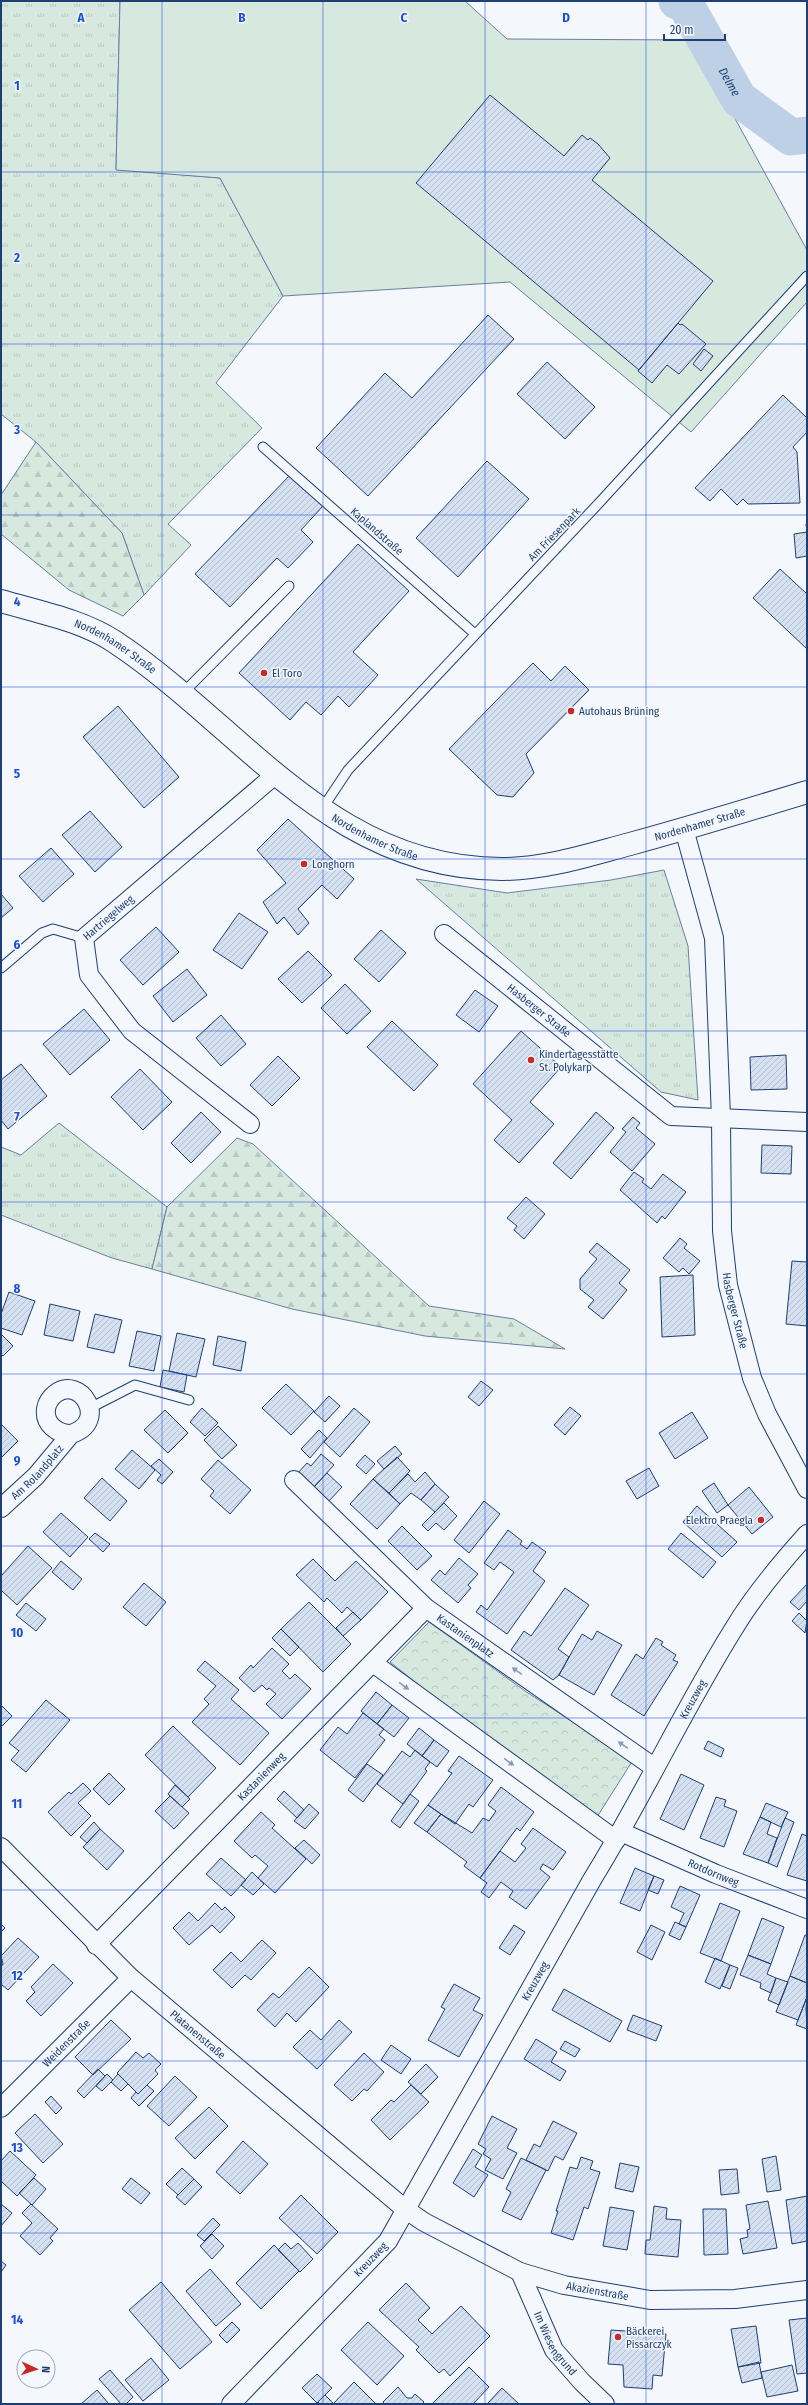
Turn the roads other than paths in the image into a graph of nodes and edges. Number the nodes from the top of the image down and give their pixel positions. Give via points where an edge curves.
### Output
1 (807, 276) edge
2 (263, 447) dead end
3 (289, 586) dead end
4 (1, 601) edge
5 (475, 634) junction
6 (182, 694) junction
7 (275, 774) junction
8 (807, 792) edge
9 (321, 810) junction
10 (684, 829) junction
11 (444, 934) dead end
12 (84, 938) junction
13 (1, 968) edge
14 (721, 1118) junction
15 (807, 1122) edge
16 (250, 1124) dead end
17 (189, 1400) dead end
18 (90, 1408) junction
19 (70, 1434) junction
20 (294, 1480) dead end
21 (807, 1489) edge
22 (2, 1505) edge
23 (807, 1534) edge
24 (426, 1608) junction
25 (373, 1663) junction
26 (655, 1768) junction
27 (619, 1836) junction
28 (1, 1847) edge
29 (807, 1910) edge
30 (96, 1945) junction
31 (131, 1978) junction
32 (1, 2108) edge
33 (405, 2209) junction
34 (520, 2272) junction
35 (807, 2290) edge
36 (231, 2404) edge
37 (605, 2404) edge

1 - 5 lane, Am Friesenpark
2 - 5 lane, Kaplandstraße
3 - 6 lane
4 - 6 street, Nordenhamer Straße via 51,616 113,640 161,674
5 - 9 lane, Am Friesenpark via 348,770
6 - 7 street, Nordenhamer Straße
7 - 9 street, Nordenhamer Straße
7 - 12 street, Hartriegelweg
8 - 10 street, Nordenhamer Straße
9 - 10 street, Nordenhamer Straße via 386,846 442,863 502,869 566,862
10 - 14 street, Hasberger Straße via 714,938
11 - 14 street, Hasberger Straße via 671,1116
12 - 13 lane via 53,929 42,933
12 - 16 street, Hartriegelweg via 89,975 132,1031
14 - 15 street
14 - 21 street, Hasberger Straße via 722,1231 728,1285 752,1378 766,1414
17 - 18 lane via 135,1385
18 - 19 street, Am Rolandplatz via 86,1425
18 - 19 street, Am Rolandplatz via 80,1393 70,1389 57,1392 51,1397 46,1410 48,1422 57,1431
19 - 22 street, Am Rolandplatz via 36,1476
20 - 24 street, Kastanienplatz
23 - 26 street, Kreuzweg via 773,1574 733,1629
24 - 25 street, Kastanienweg
26 -> 24 street, Kastanienplatz
25 -> 27 street
25 - 30 street, Kastanienweg
26 - 27 street, Kreuzweg
27 - 29 street, Rotdornweg
27 - 33 street, Kreuzweg
28 - 30 street, Platanenstraße
30 - 31 street, Platanenstraße
31 - 32 street, Weidenstraße
31 - 33 street, Platanenstraße
33 - 34 street, Akazienstraße via 424,2222
33 - 36 street, Kreuzweg via 388,2241
34 - 35 street, Akazienstraße via 564,2285 650,2300 735,2299
34 - 37 street, Im Wiesengrund via 554,2350

